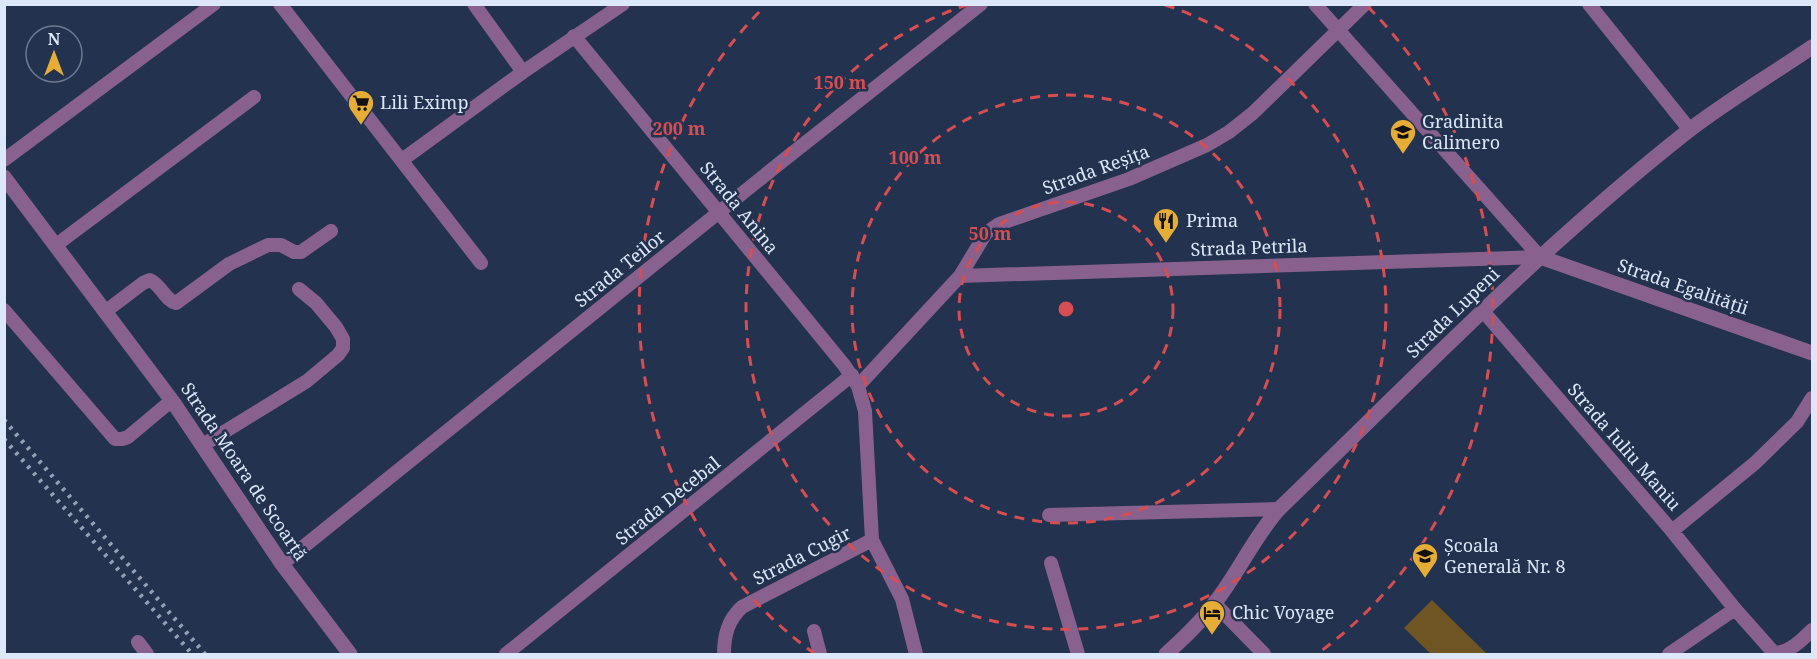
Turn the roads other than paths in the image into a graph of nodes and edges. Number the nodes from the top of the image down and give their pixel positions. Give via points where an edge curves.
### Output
1 (214, 4) edge
2 (280, 4) edge
3 (474, 4) edge
4 (623, 4) edge
5 (981, 4) edge
6 (1315, 4) edge
7 (1365, 4) edge
8 (1589, 4) edge
9 (1339, 29) junction
10 (574, 36) junction
11 (1812, 47) edge
12 (523, 72) junction
13 (254, 98) dead end
14 (1690, 130) junction
15 (4, 160) edge
16 (402, 160) junction
17 (4, 177) edge
18 (719, 213) junction
19 (332, 231) dead end
20 (56, 245) junction
21 (1540, 257) junction
22 (481, 263) dead end
23 (960, 276) junction
24 (299, 289) dead end
25 (4, 310) edge
26 (106, 311) junction
27 (1483, 311) junction
28 (1812, 353) edge
29 (855, 381) junction
30 (1812, 398) edge
31 (173, 402) junction
32 (203, 446) junction
33 (1279, 509) junction
34 (1049, 515) dead end
35 (1672, 531) junction
36 (872, 540) junction
37 (1051, 563) dead end
38 (282, 564) junction
39 (1215, 604) junction
40 (1735, 609) junction
41 (1812, 630) edge
42 (814, 631) dead end
43 (138, 642) dead end
44 (147, 654) edge
45 (350, 654) edge
46 (506, 654) edge
47 (724, 654) edge
48 (820, 654) edge
49 (916, 654) edge
50 (1078, 654) edge
51 (1167, 654) edge
52 (1264, 654) edge
53 (1669, 654) edge
54 (1775, 654) edge

1 - 15 street
2 - 16 street
3 - 12 street
4 - 10 street
5 - 18 street, Strada Teilor
6 - 9 street
7 - 9 street, Strada Reșița
8 - 14 street
9 - 21 street
9 - 23 street, Strada Reșița via 1253,113 1228,132 1129,179 999,224 979,241
10 - 12 street
10 - 18 street, Strada Anina
11 - 14 street, Strada Lupeni
12 - 16 street
13 - 20 street
14 - 21 street, Strada Lupeni
16 - 22 street
17 - 20 street, Strada Moara de Scoarță
18 - 29 street, Strada Anina
18 - 38 street, Strada Teilor
19 - 26 street via 301,252 275,244 258,250 229,264 176,303 150,280
20 - 26 street, Strada Moara de Scoarță
21 - 23 street, Strada Petrila
21 - 27 street, Strada Lupeni
21 - 28 street, Strada Egalității
23 - 29 street, Strada Reșița
24 - 32 street via 336,327 343,348 307,381
25 - 31 street via 115,439 128,437
26 - 31 street, Strada Moara de Scoarță
27 - 33 street, Strada Lupeni
27 - 35 street, Strada Iuliu Maniu
29 - 36 street, Strada Cugir via 865,411
29 - 46 street, Strada Decebal
30 - 35 street via 1797,422 1755,463
31 - 32 street, Strada Moara de Scoarță
32 - 38 street, Strada Moara de Scoarță
33 - 34 street
33 - 39 street, Strada Lupeni via 1256,537
35 - 40 street, Strada Iuliu Maniu
36 - 47 street, Strada Cugir via 742,607 732,616
36 - 49 street via 902,599
37 - 50 street
38 - 45 street, Strada Moara de Scoarță
39 - 51 street, Strada Lupeni
39 - 52 street
40 - 53 street
40 - 54 street, Strada Iuliu Maniu
41 - 54 street via 1791,648
42 - 48 street
43 - 44 street

